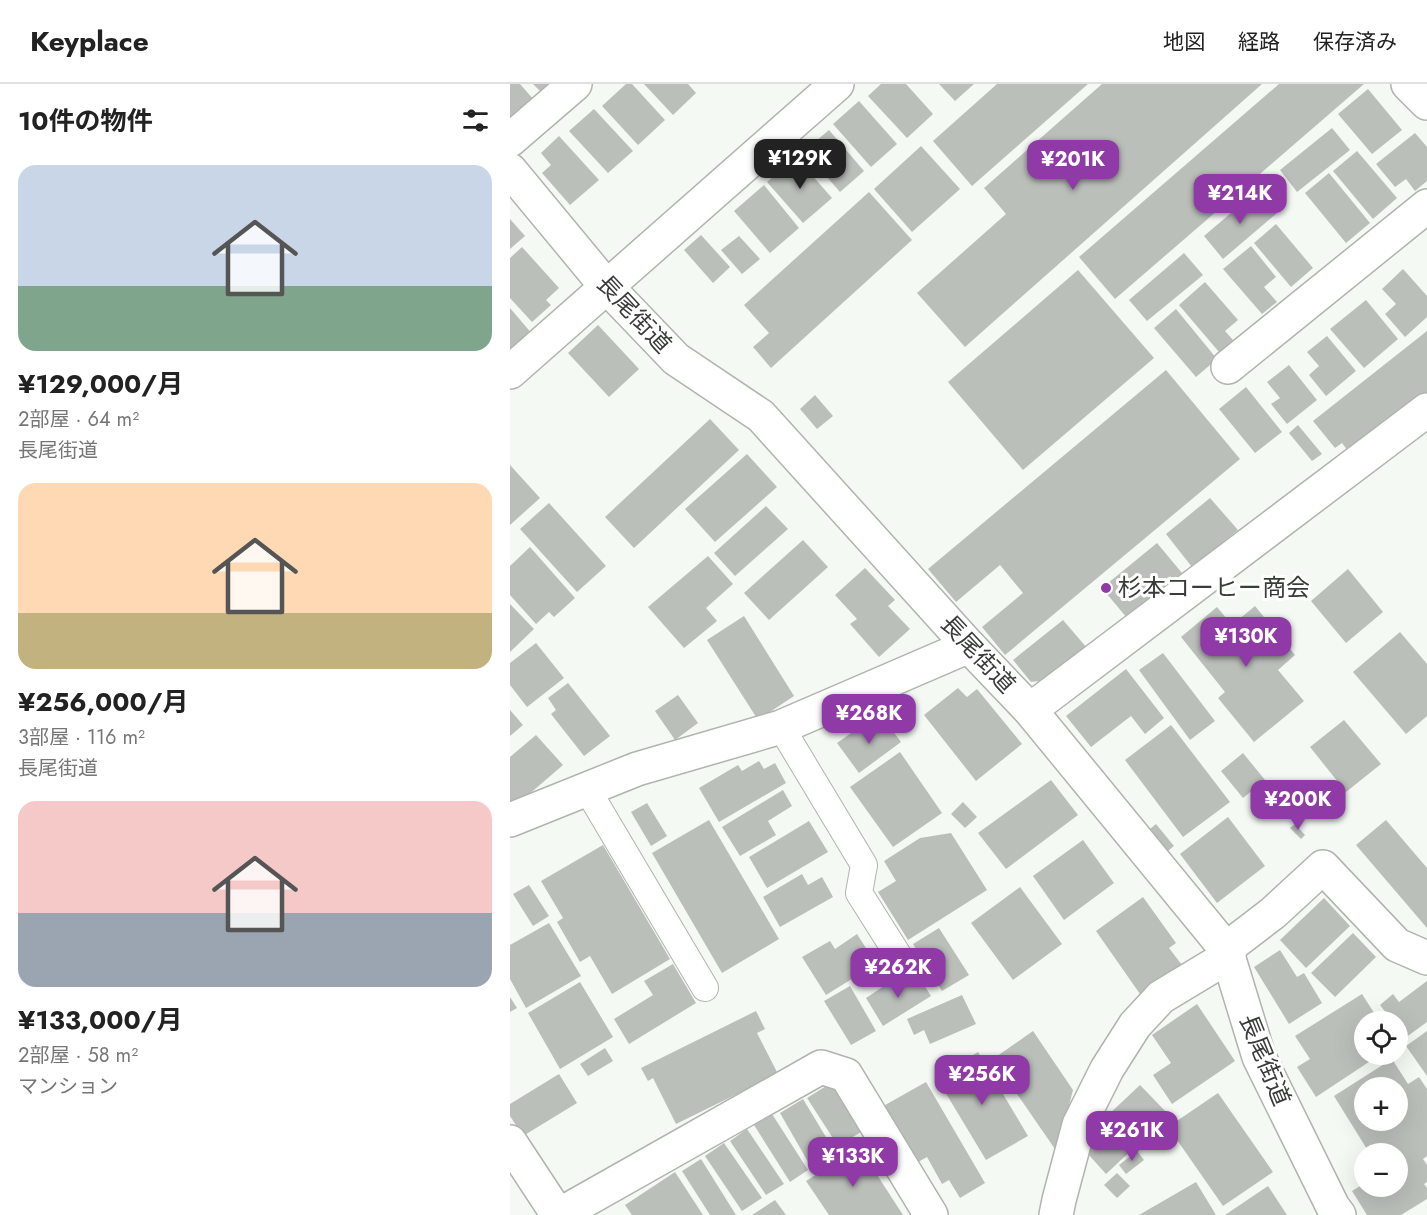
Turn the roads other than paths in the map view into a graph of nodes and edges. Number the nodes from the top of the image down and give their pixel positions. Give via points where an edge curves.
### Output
1 (574, 84) edge
2 (837, 84) edge
3 (1408, 84) edge
4 (1427, 103) edge
5 (510, 140) edge
6 (510, 170) edge
7 (1427, 206) edge
8 (606, 286) junction
9 (1228, 367) dead end
10 (510, 372) edge
11 (1427, 410) edge
12 (969, 646) junction
13 (1030, 710) junction
14 (781, 727) junction
15 (587, 789) junction
16 (510, 820) edge
17 (1227, 952) junction
18 (900, 958) dead end
19 (1427, 958) edge
20 (705, 987) dead end
21 (510, 1142) edge
22 (559, 1215) edge
23 (931, 1215) edge
24 (1056, 1215) edge
25 (1339, 1215) edge

1 - 5 street
2 - 8 street
3 - 4 street
6 - 8 street, 長尾街道
7 - 9 street
8 - 10 street
8 - 12 street, 長尾街道 via 676,359 761,416
11 - 13 street
12 - 13 street, 長尾街道
12 - 14 street
13 - 17 street, 長尾街道
14 - 15 street via 637,769
14 - 18 lane via 864,865 860,893
15 - 16 street
15 - 20 lane
17 - 19 street via 1323,867 1397,945
17 - 24 street via 1161,997 1136,1025 1107,1069 1079,1125
17 - 25 street, 長尾街道 via 1259,1056
21 - 22 street
22 - 23 street via 821,1066 846,1075

